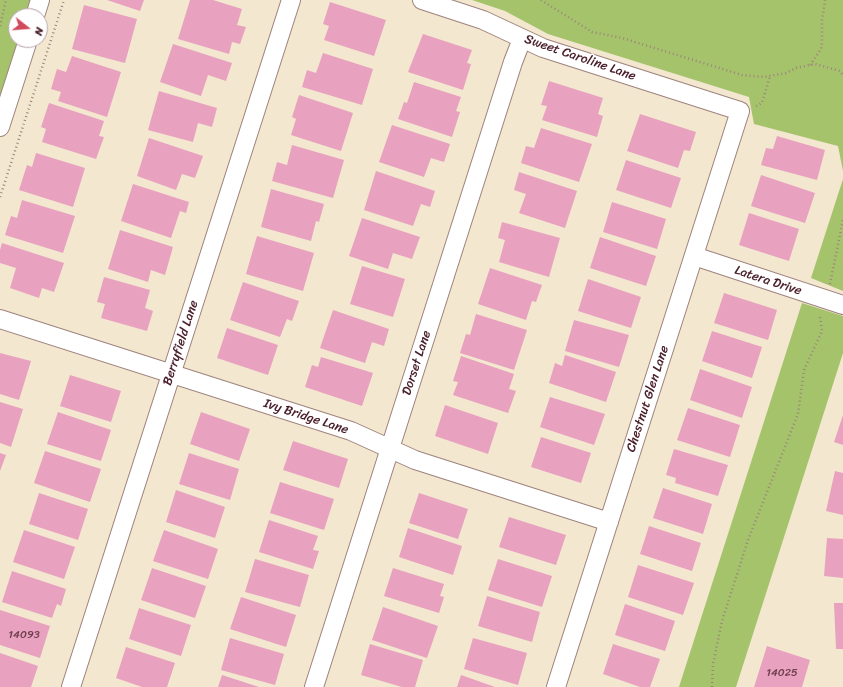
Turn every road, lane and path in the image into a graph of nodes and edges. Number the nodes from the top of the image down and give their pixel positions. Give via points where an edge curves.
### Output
1 (6, 0) edge
2 (64, 0) edge
3 (291, 0) edge
4 (422, 0) edge
5 (541, 0) edge
6 (825, 0) edge
7 (0, 26) edge
8 (522, 39) junction
9 (25, 48) edge
10 (810, 65) junction
11 (843, 75) edge
12 (770, 76) junction
13 (740, 112) junction
14 (0, 127) edge
15 (0, 197) edge
16 (843, 220) edge
17 (694, 256) junction
18 (825, 299) junction
19 (843, 305) edge
20 (0, 319) edge
21 (171, 374) junction
22 (390, 449) junction
23 (609, 522) junction
24 (71, 687) edge
25 (314, 687) edge
26 (556, 687) edge
27 (712, 687) edge

1 - 7 path
2 - 15 path
3 - 21 street, Berryfield Lane
4 - 8 street, Sweet Caroline Lane via 483,20
5 - 12 path via 592,32 622,38 742,75
6 - 10 path via 821,49
8 - 13 street, Sweet Caroline Lane
8 - 22 street, Dorset Lane
9 - 14 street
10 - 11 path via 840,71
10 - 12 path
12 - 13 path via 762,103
13 - 17 street, Chestnut Glen Lane
16 - 18 path
17 - 18 street, Latera Drive
17 - 23 street, Chestnut Glen Lane
18 - 19 street, Latera Drive
18 - 27 path via 820,315 822,331 804,370 798,414 748,540 722,621 713,664
20 - 21 street, Ivy Bridge Lane
21 - 22 street, Ivy Bridge Lane via 351,431
21 - 24 street, Berryfield Lane
22 - 23 street, Ivy Bridge Lane via 415,460
22 - 25 street, Dorset Lane
23 - 26 street, Chestnut Glen Lane

